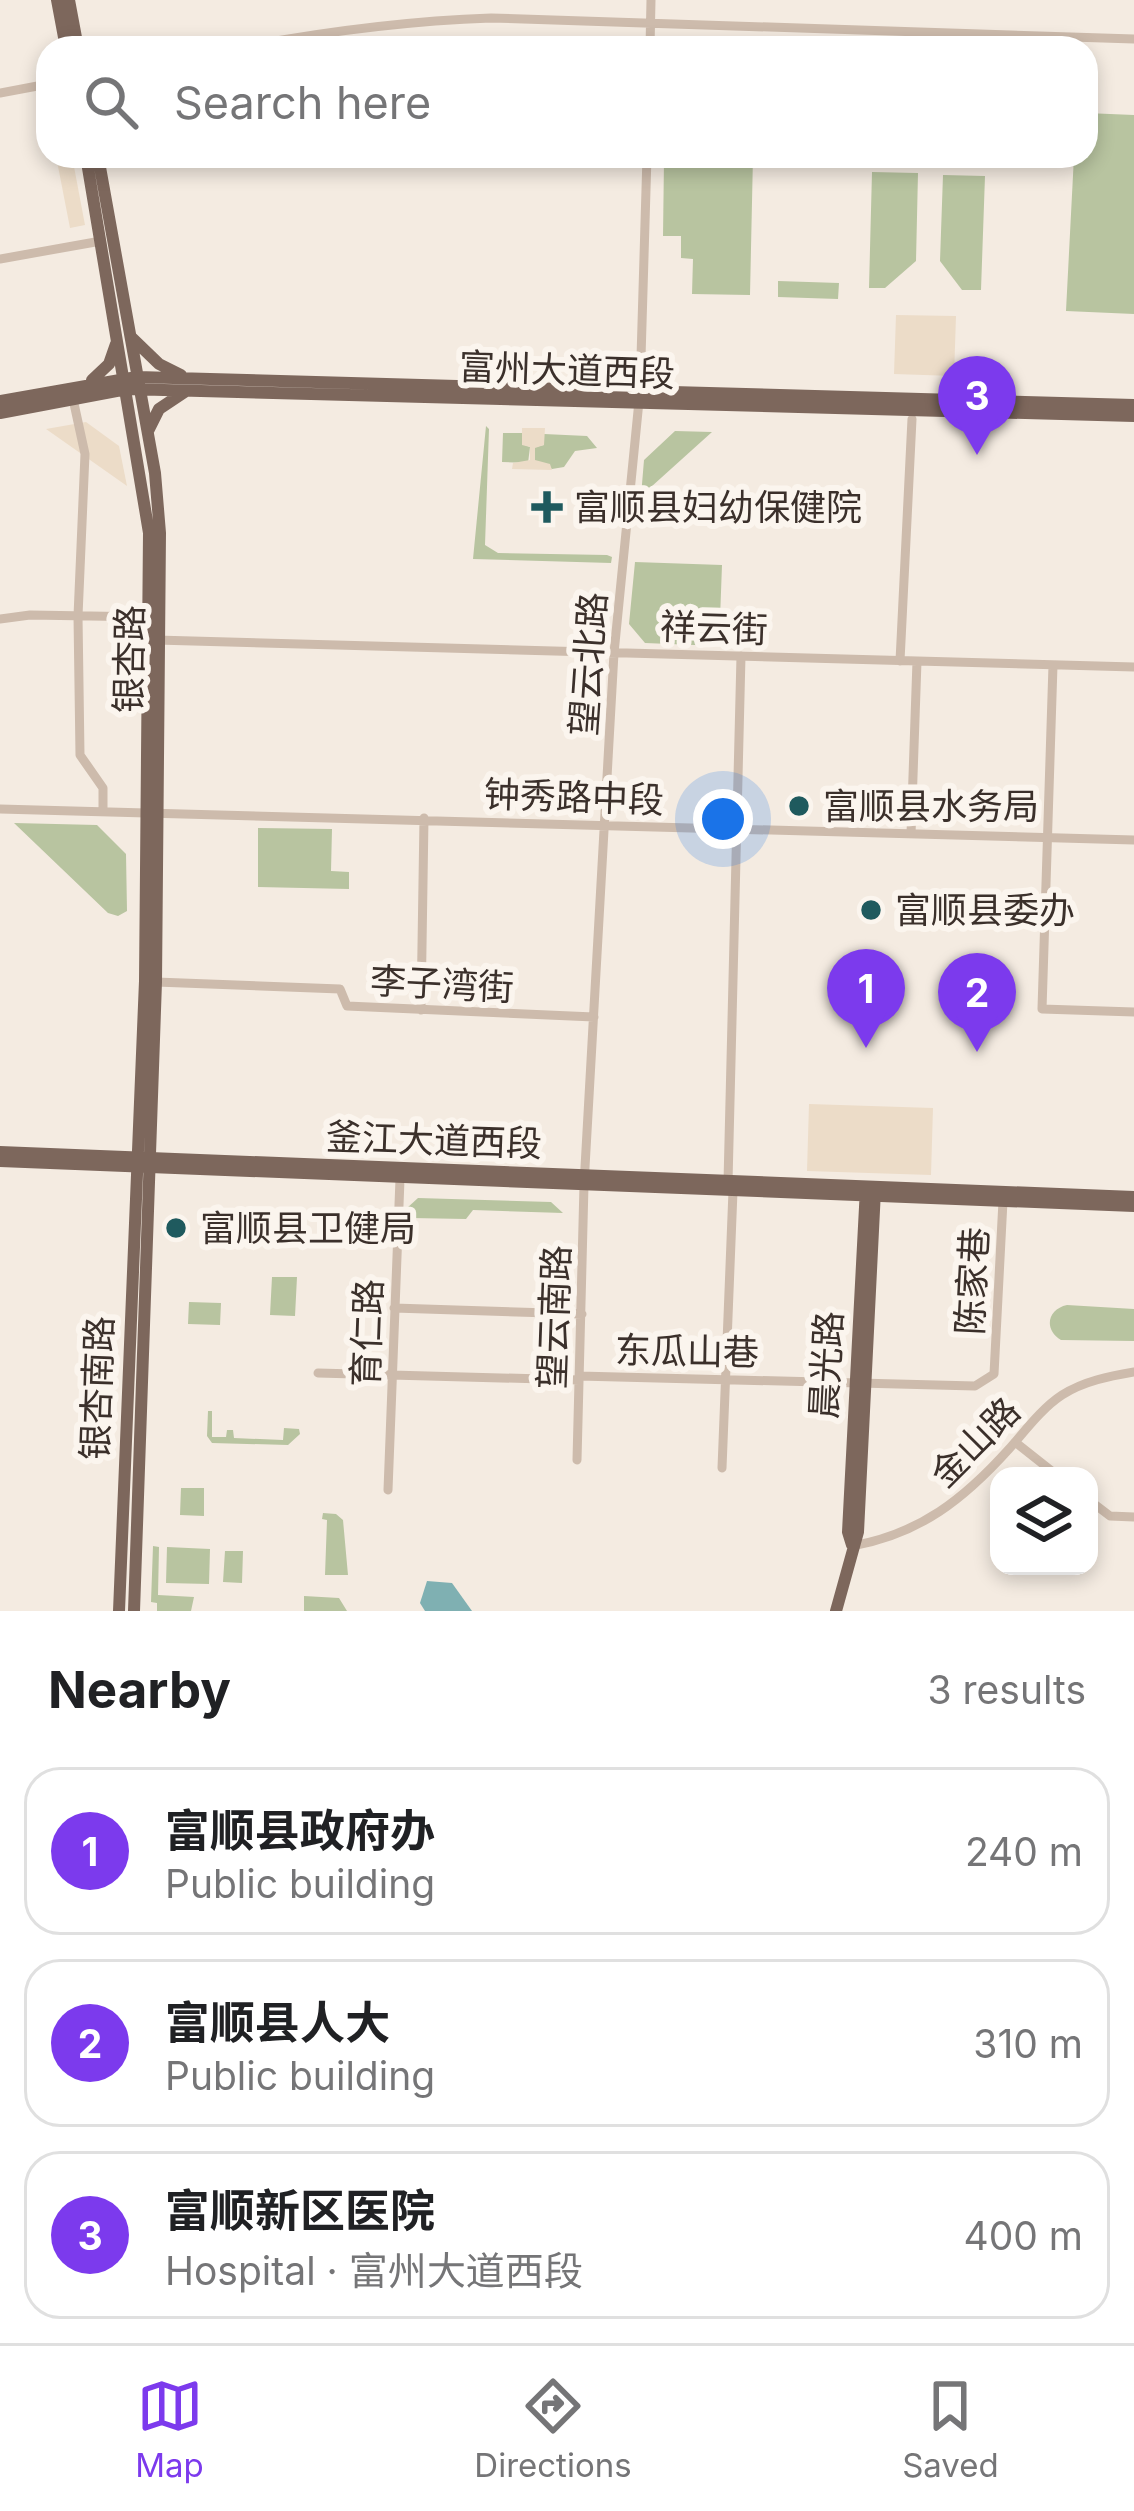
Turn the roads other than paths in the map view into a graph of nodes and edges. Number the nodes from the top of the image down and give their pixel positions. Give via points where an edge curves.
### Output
1 (57, 0) edge
2 (69, 0) edge
3 (651, 0) edge
4 (650, 24) junction
5 (64, 36) edge
6 (76, 36) edge
7 (300, 36) edge
8 (650, 36) edge
9 (1037, 36) edge
10 (1098, 38) edge
11 (1134, 39) edge
12 (36, 86) edge
13 (0, 93) edge
14 (88, 168) edge
15 (100, 168) edge
16 (646, 168) edge
17 (101, 241) junction
18 (0, 260) edge
19 (124, 336) junction
20 (132, 383) junction
21 (188, 384) junction
22 (80, 394) junction
23 (639, 397) junction
24 (0, 401) edge
25 (1134, 405) edge
26 (0, 413) edge
27 (1134, 416) edge
28 (913, 419) dead end
29 (133, 423) junction
30 (148, 432) junction
31 (78, 616) junction
32 (150, 617) junction
33 (0, 619) edge
34 (155, 640) junction
35 (614, 652) junction
36 (741, 656) junction
37 (900, 661) junction
38 (917, 661) junction
39 (1054, 665) junction
40 (1134, 667) edge
41 (0, 809) edge
42 (103, 811) junction
43 (152, 812) junction
44 (424, 818) junction
45 (604, 825) junction
46 (737, 829) junction
47 (911, 834) junction
48 (1047, 838) junction
49 (1134, 840) edge
50 (156, 982) junction
51 (421, 1010) junction
52 (1134, 1012) edge
53 (594, 1017) junction
54 (0, 1152) edge
55 (0, 1161) edge
56 (143, 1163) junction
57 (400, 1178) junction
58 (585, 1181) junction
59 (730, 1186) junction
60 (870, 1192) junction
61 (1003, 1202) junction
62 (1134, 1202) edge
63 (394, 1308) junction
64 (582, 1314) junction
65 (1134, 1372) edge
66 (318, 1373) dead end
67 (392, 1375) junction
68 (579, 1378) junction
69 (725, 1379) junction
70 (860, 1382) junction
71 (1015, 1442) junction
72 (577, 1460) dead end
73 (1047, 1467) edge
74 (722, 1468) dead end
75 (388, 1490) dead end
76 (1098, 1507) edge
77 (1134, 1517) edge
78 (852, 1546) junction
79 (119, 1611) edge
80 (134, 1611) edge
81 (836, 1611) edge

1 - 5 main road
2 - 6 main road
3 - 4 street
4 - 7 street via 416,20
4 - 8 street
4 - 9 street
10 - 11 street
12 - 13 street
14 - 17 main road, 银杏路
15 - 19 main road, 银杏路
16 - 23 street, 望云北路
17 - 18 street
17 - 19 main road, 银杏路
19 - 20 main road, 银杏路
19 - 21 main road
19 - 22 main road
20 - 21 main road, 富州大道西段
20 - 22 main road, 富州大道西段
20 - 29 main road, 银杏路
20 - 30 main road, 银杏路
21 - 23 main road, 富州大道西段
21 - 30 main road via 159,409
22 - 24 main road, 富州大道西段
22 - 26 main road, 富州大道西段
22 - 29 main road via 120,404
22 - 31 street via 86,454
23 - 25 main road, 富州大道西段
23 - 27 main road, 富州大道西段
23 - 35 street, 望云北路
28 - 37 street
29 - 32 main road, 银杏路 via 149,533
30 - 34 main road, 银杏路 via 158,501
31 - 32 street
31 - 33 street
31 - 42 street via 80,755 103,788
32 - 34 main road, 银杏路
34 - 35 street, 祥云街
34 - 43 main road, 银杏路
35 - 36 street, 祥云街
35 - 45 street, 望云北路
36 - 37 street, 祥云街
36 - 46 street
37 - 38 street, 祥云街
38 - 39 street, 祥云街
38 - 47 street
39 - 40 street, 祥云街
39 - 48 street
41 - 42 street, 钟秀路中段
42 - 43 street, 钟秀路中段
43 - 44 street, 钟秀路中段
43 - 50 main road, 银杏路
43 - 56 main road, 银杏路
44 - 45 street, 钟秀路中段
44 - 51 street
45 - 46 street, 钟秀路中段
45 - 53 street, 望云北路
46 - 47 street, 钟秀路中段
46 - 59 street
47 - 48 street, 钟秀路中段
48 - 49 street, 钟秀路中段
48 - 52 street via 1042,1009
50 - 51 street, 李子湾街 via 340,988 347,1006
50 - 56 main road, 银杏路
51 - 53 street, 李子湾街
53 - 58 street, 望云北路
54 - 56 main road, 釜江大道西段
55 - 56 main road, 釜江大道西段
56 - 57 main road, 釜江大道西段
56 - 58 main road, 釜江大道西段
56 - 79 main road, 银杏南路
56 - 80 main road, 银杏南路
57 - 58 main road, 釜江大道西段
57 - 63 street, 育仁路
58 - 59 main road, 釜江大道西段
58 - 64 street, 望云南路
59 - 60 main road, 釜江大道西段
59 - 69 street
60 - 61 main road
60 - 62 main road
60 - 70 main road, 晨光路
61 - 62 main road
61 - 70 street, 陈家巷 via 994,1374 975,1386
63 - 64 street
63 - 67 street, 育仁路
64 - 68 street, 望云南路
65 - 71 street, 金山路 via 1059,1396
66 - 67 street, 东瓜山巷
67 - 68 street, 东瓜山巷
67 - 75 street, 育仁路
68 - 69 street, 东瓜山巷
68 - 72 street, 望云南路
69 - 70 street, 东瓜山巷
69 - 74 street
70 - 78 main road, 晨光路
71 - 73 street
71 - 78 street, 金山路 via 946,1510 908,1532
76 - 77 street
78 - 81 main road, 晨光路

